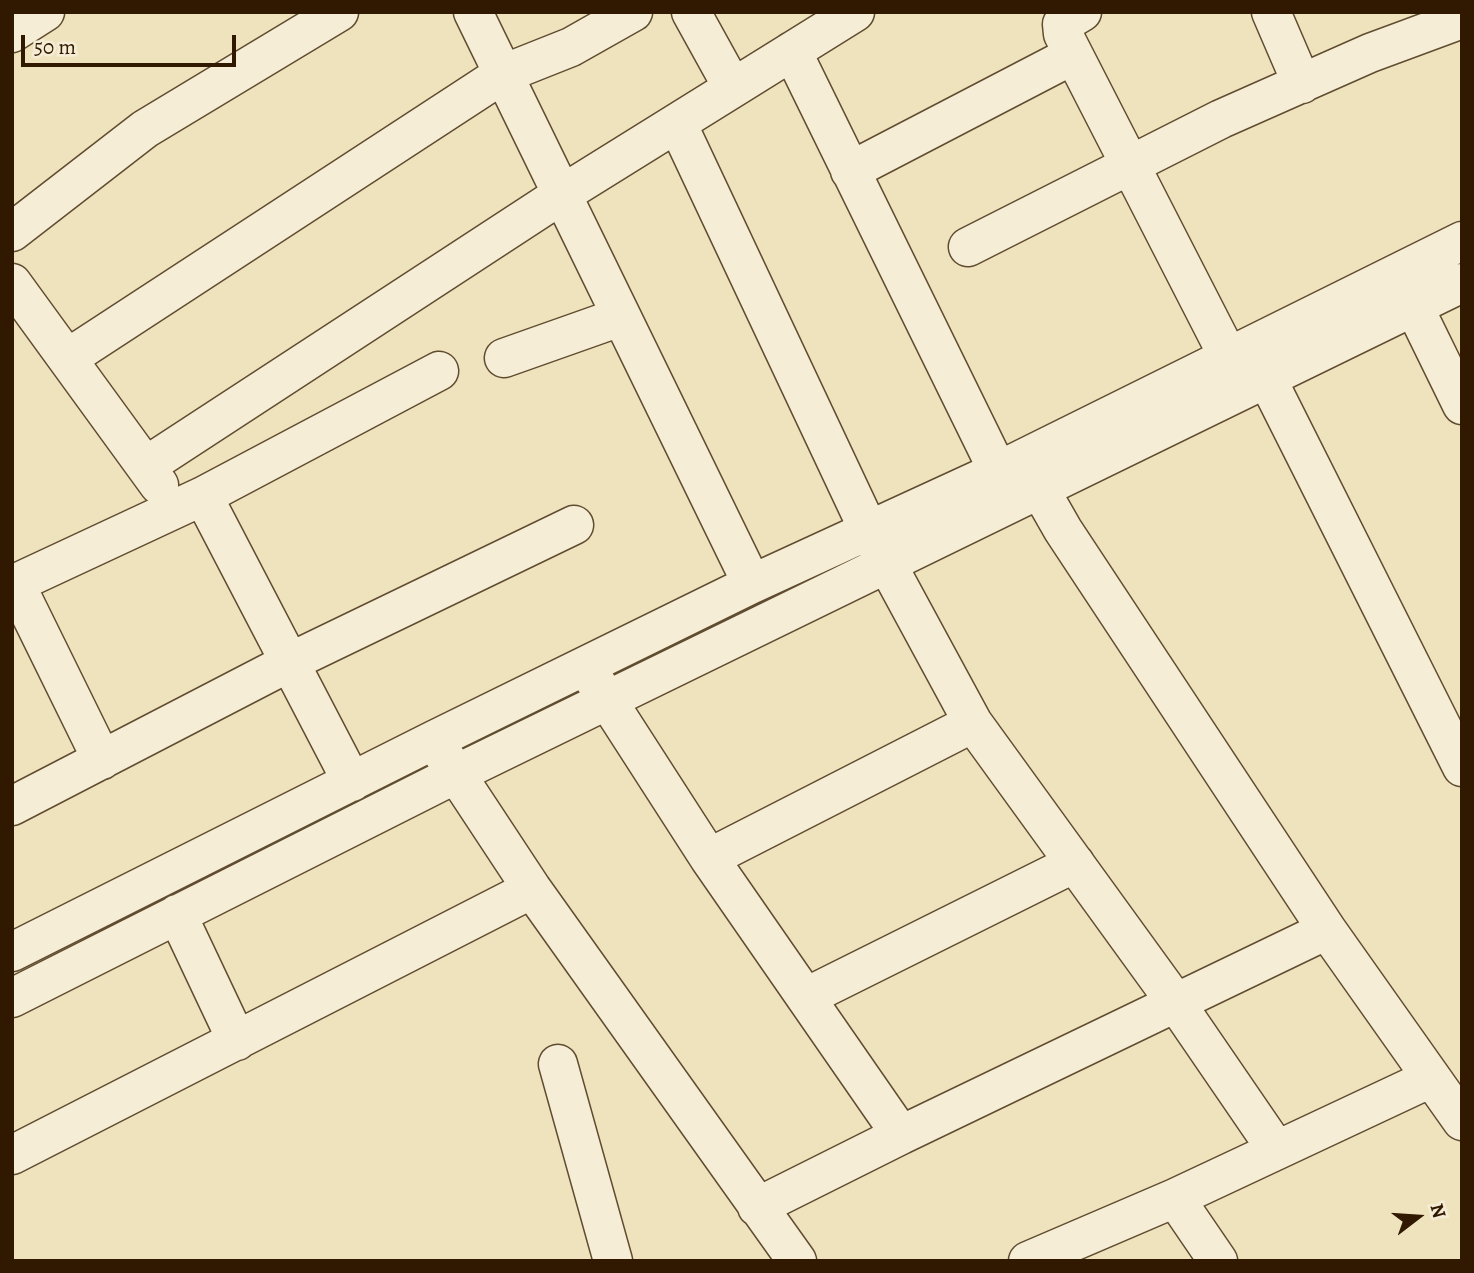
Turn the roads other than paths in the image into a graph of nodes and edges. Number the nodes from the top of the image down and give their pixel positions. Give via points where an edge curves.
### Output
1 (45, 12) edge
2 (340, 12) edge
3 (473, 12) edge
4 (633, 12) edge
5 (691, 12) edge
6 (855, 12) edge
7 (1082, 12) edge
8 (1271, 12) edge
9 (1462, 19) edge
10 (12, 33) edge
11 (792, 51) junction
12 (1073, 55) junction
13 (503, 74) junction
14 (1302, 83) junction
15 (733, 88) junction
16 (677, 123) junction
17 (1129, 166) junction
18 (850, 171) junction
19 (561, 195) junction
20 (12, 232) edge
21 (1462, 241) edge
22 (968, 247) dead end
23 (12, 283) edge
24 (1462, 283) edge
25 (1414, 307) junction
26 (620, 317) junction
27 (68, 358) junction
28 (504, 358) dead end
29 (1248, 360) junction
30 (439, 371) dead end
31 (1462, 405) edge
32 (146, 466) junction
33 (1020, 473) junction
34 (189, 503) junction
35 (574, 526) dead end
36 (869, 531) junction
37 (886, 565) junction
38 (14, 584) edge
39 (752, 584) junction
40 (288, 663) junction
41 (586, 667) junction
42 (608, 701) junction
43 (974, 723) junction
44 (434, 740) junction
45 (102, 760) junction
46 (1462, 766) edge
47 (456, 774) junction
48 (352, 782) junction
49 (12, 806) edge
50 (709, 858) junction
51 (1075, 863) junction
52 (532, 890) junction
53 (177, 914) junction
54 (1327, 930) junction
55 (12, 952) edge
56 (12, 998) edge
57 (806, 998) junction
58 (1176, 1003) junction
59 (237, 1041) junction
60 (558, 1064) dead end
61 (1451, 1101) edge
62 (901, 1135) junction
63 (1276, 1149) junction
64 (12, 1155) edge
65 (1175, 1198) junction
66 (757, 1208) junction
67 (612, 1261) edge
68 (797, 1261) edge
69 (1028, 1261) edge
70 (1218, 1261) edge

1 - 10 street
2 - 20 street via 145,129
3 - 13 street
4 - 13 street via 570,47
5 - 15 street
6 - 11 street
7 - 12 street via 1062,24
8 - 14 street
9 - 14 street
11 - 15 street
11 - 18 street
12 - 17 street
12 - 18 street
13 - 19 street
13 - 27 street
14 - 17 street
15 - 16 street
16 - 19 street
16 - 36 street
17 - 22 street
17 - 29 street
18 - 33 street
19 - 26 street
19 - 32 street
21 - 29 street
23 - 27 street
24 - 25 street
25 - 29 street
25 - 31 street
26 - 28 street
26 - 39 street
27 - 32 street
29 - 33 street
29 - 46 street
30 - 34 street
32 - 34 street
33 - 36 street
33 - 37 street
33 - 54 street via 1063,530
34 - 38 street
34 - 40 street
35 - 40 street
36 - 37 street
36 - 39 street
37 - 42 street
37 - 43 street
38 - 45 street
39 - 41 street
40 - 45 street
40 - 48 street
41 - 42 street
41 - 44 street
42 - 47 street
42 - 50 street
43 - 50 street
43 - 51 street
44 - 47 street
44 - 48 street
45 - 49 street
47 - 52 street
47 - 53 street
48 - 55 street
50 - 57 street
51 - 57 street
51 - 58 street
52 - 59 street
52 - 66 street
53 - 56 street
53 - 59 street
54 - 58 street
54 - 61 street
57 - 62 street
58 - 62 street
58 - 63 street
59 - 64 street
60 - 67 street
61 - 63 street
62 - 66 street
63 - 65 street
65 - 69 street
65 - 70 street
66 - 68 street

